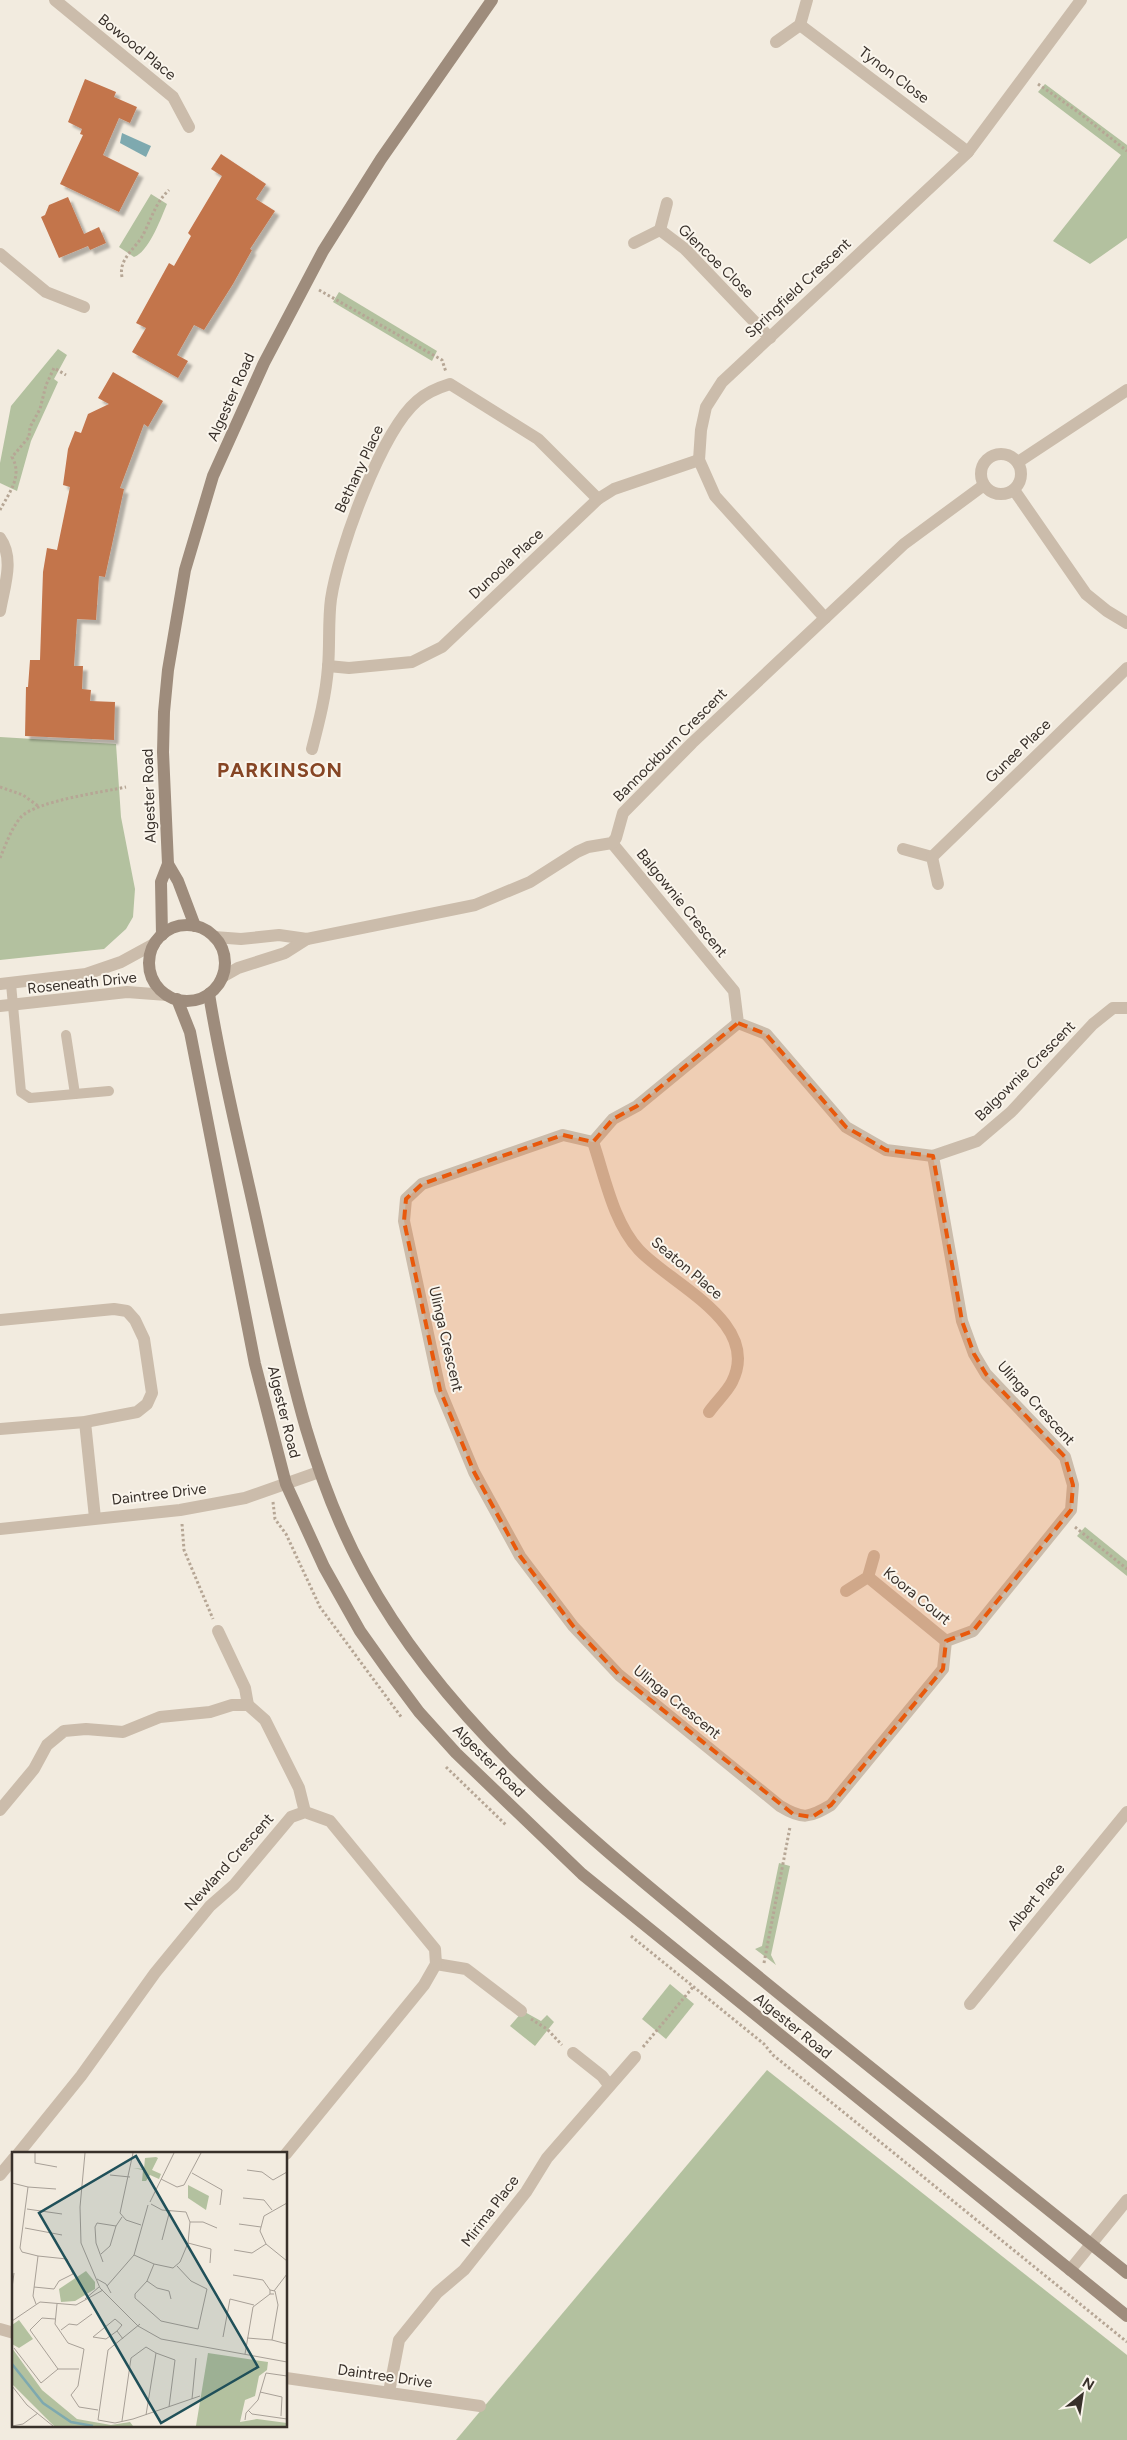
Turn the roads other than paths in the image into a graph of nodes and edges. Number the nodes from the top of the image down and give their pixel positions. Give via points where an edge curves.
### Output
1 (55, 0) edge
2 (492, 0) edge
3 (807, 0) edge
4 (1081, 0) edge
5 (800, 25) junction
6 (776, 42) dead end
7 (189, 127) dead end
8 (968, 152) junction
9 (667, 203) dead end
10 (660, 230) junction
11 (634, 244) dead end
12 (0, 254) edge
13 (84, 307) dead end
14 (770, 338) junction
15 (1127, 390) edge
16 (699, 460) junction
17 (1018, 462) junction
18 (984, 485) junction
19 (1014, 490) junction
20 (598, 499) junction
21 (0, 538) edge
22 (0, 611) edge
23 (825, 618) junction
24 (1127, 622) edge
25 (328, 666) junction
26 (1127, 668) edge
27 (312, 750) dead end
28 (612, 843) junction
29 (904, 849) dead end
30 (932, 857) junction
31 (168, 864) junction
32 (938, 884) dead end
33 (195, 926) junction
34 (214, 937) junction
35 (307, 939) junction
36 (158, 940) junction
37 (222, 978) junction
38 (5, 984) edge
39 (209, 994) junction
40 (172, 997) junction
41 (6, 1006) edge
42 (1127, 1008) edge
43 (738, 1023) junction
44 (66, 1035) dead end
45 (109, 1091) dead end
46 (75, 1094) junction
47 (593, 1142) junction
48 (933, 1156) junction
49 (0, 1320) edge
50 (709, 1412) dead end
51 (85, 1422) junction
52 (0, 1429) edge
53 (319, 1472) junction
54 (286, 1484) junction
55 (95, 1518) junction
56 (0, 1530) edge
57 (874, 1556) dead end
58 (868, 1577) junction
59 (846, 1591) dead end
60 (218, 1631) road end
61 (946, 1641) junction
62 (248, 1705) junction
63 (0, 1810) edge
64 (306, 1812) junction
65 (1127, 1812) edge
66 (436, 1964) junction
67 (970, 2004) dead end
68 (521, 2011) road end
69 (574, 2053) road end
70 (635, 2057) road end
71 (609, 2085) junction
72 (20, 2152) edge
73 (288, 2152) edge
74 (12, 2160) edge
75 (0, 2175) edge
76 (1127, 2200) edge
77 (1091, 2244) junction
78 (1070, 2270) junction
79 (1127, 2273) edge
80 (1127, 2316) edge
81 (288, 2378) edge
82 (389, 2392) junction
83 (480, 2406) dead end

1 - 7 street, Bowood Place via 173,97
2 - 31 main road, Algester Road via 381,159 322,251 264,362 213,476 184,570 168,670 164,712
3 - 5 street
4 - 8 street, Springfield Crescent
5 - 6 street
5 - 8 street, Tynon Close
8 - 14 street, Springfield Crescent
9 - 10 street, Glencoe Close
10 - 11 street, Glencoe Close
10 - 14 street, Glencoe Close via 685,249
12 - 13 street via 46,292
14 - 16 street, Springfield Crescent via 722,382 706,407
15 - 17 street
16 - 20 street, Dunoola Place via 614,489
16 - 23 street, Springfield Crescent via 715,496
17 - 18 street via 1007,454 993,455 981,471
17 - 19 street via 1022,474
18 - 19 street via 998,494
18 - 23 street, Bannockburn Crescent via 904,544
19 - 24 street via 1086,594
20 - 25 street, Dunoola Place via 442,647 412,662 349,668
20 - 25 street, Bethany Place via 538,439 450,384 432,389 415,402 394,430 342,547 331,599
21 - 22 street via 6,546 8,567
23 - 28 street, Bannockburn Crescent via 630,805 623,813
25 - 27 street, Bethany Place via 324,702
26 - 30 street, Gunee Place
28 - 35 street via 583,849 530,882 475,905
28 - 43 street, Balgownie Crescent via 734,992
29 - 30 street
30 - 32 street
31 - 33 main road, Algester Road
31 - 36 main road, Algester Road via 161,882
33 - 34 main road
33 - 36 main road via 183,925
34 - 35 street via 241,939 279,935
34 - 37 main road via 225,957
35 - 37 street via 285,953 238,968
36 - 38 street, Roseneath Drive via 121,962 86,974
36 - 40 main road via 150,967 153,978
37 - 39 main road
38 - 41 lane
39 - 40 main road via 200,999
39 - 53 main road, Algester Road via 217,1044 292,1382
40 - 41 street, Roseneath Drive via 127,992
40 - 54 main road, Algester Road via 190,1032 255,1364
41 - 46 lane via 21,1092 30,1098
42 - 48 street, Balgownie Crescent via 1113,1008 1093,1024 1010,1112 977,1141
43 - 47 street via 636,1106 613,1119
43 - 48 street, Balgownie Crescent via 766,1034 846,1128 886,1150
44 - 46 lane
45 - 46 lane
47 - 50 street, Seaton Place via 621,1223 639,1250 713,1310 734,1335 740,1358 732,1382
47 - 61 street, Ulinga Crescent via 563,1135 422,1184 406,1199 404,1221 440,1390 474,1472 520,1556 573,1626 619,1675 793,1814 812,1817 831,1805 943,1669
48 - 61 street, Ulinga Crescent via 962,1321 974,1354 986,1374 1065,1457 1073,1485 1071,1510 1065,1519 973,1631
49 - 51 street via 114,1310 127,1311 135,1320 144,1338 152,1393 147,1404 137,1412
51 - 52 street
51 - 55 street
53 - 54 street, Daintree Drive
53 - 77 main road, Algester Road via 338,1521 384,1608 429,1672 472,1722 589,1834 684,1915
54 - 55 street, Daintree Drive via 245,1498 180,1510
54 - 78 main road, Algester Road via 324,1568 360,1631 419,1712 456,1753 582,1874
55 - 56 street, Daintree Drive
57 - 58 street, Koora Court
58 - 59 street, Koora Court
58 - 61 street, Koora Court
60 - 62 street via 246,1688
62 - 63 street via 160,1717 123,1732 64,1731 47,1745 34,1769
62 - 64 street via 265,1720
64 - 66 street via 330,1821 435,1949
64 - 72 street, Newland Crescent via 291,1817 234,1885 210,1906
65 - 67 street, Albert Place
66 - 68 street via 466,1969
66 - 73 street via 424,1985
69 - 71 street
70 - 71 street, Mirima Place
71 - 82 street, Mirima Place via 547,2158 526,2192 464,2270 437,2293 399,2340
74 - 75 street
76 - 77 street
77 - 78 street
77 - 79 main road, Algester Road
78 - 80 main road, Algester Road
81 - 82 street, Daintree Drive
82 - 83 street, Daintree Drive

